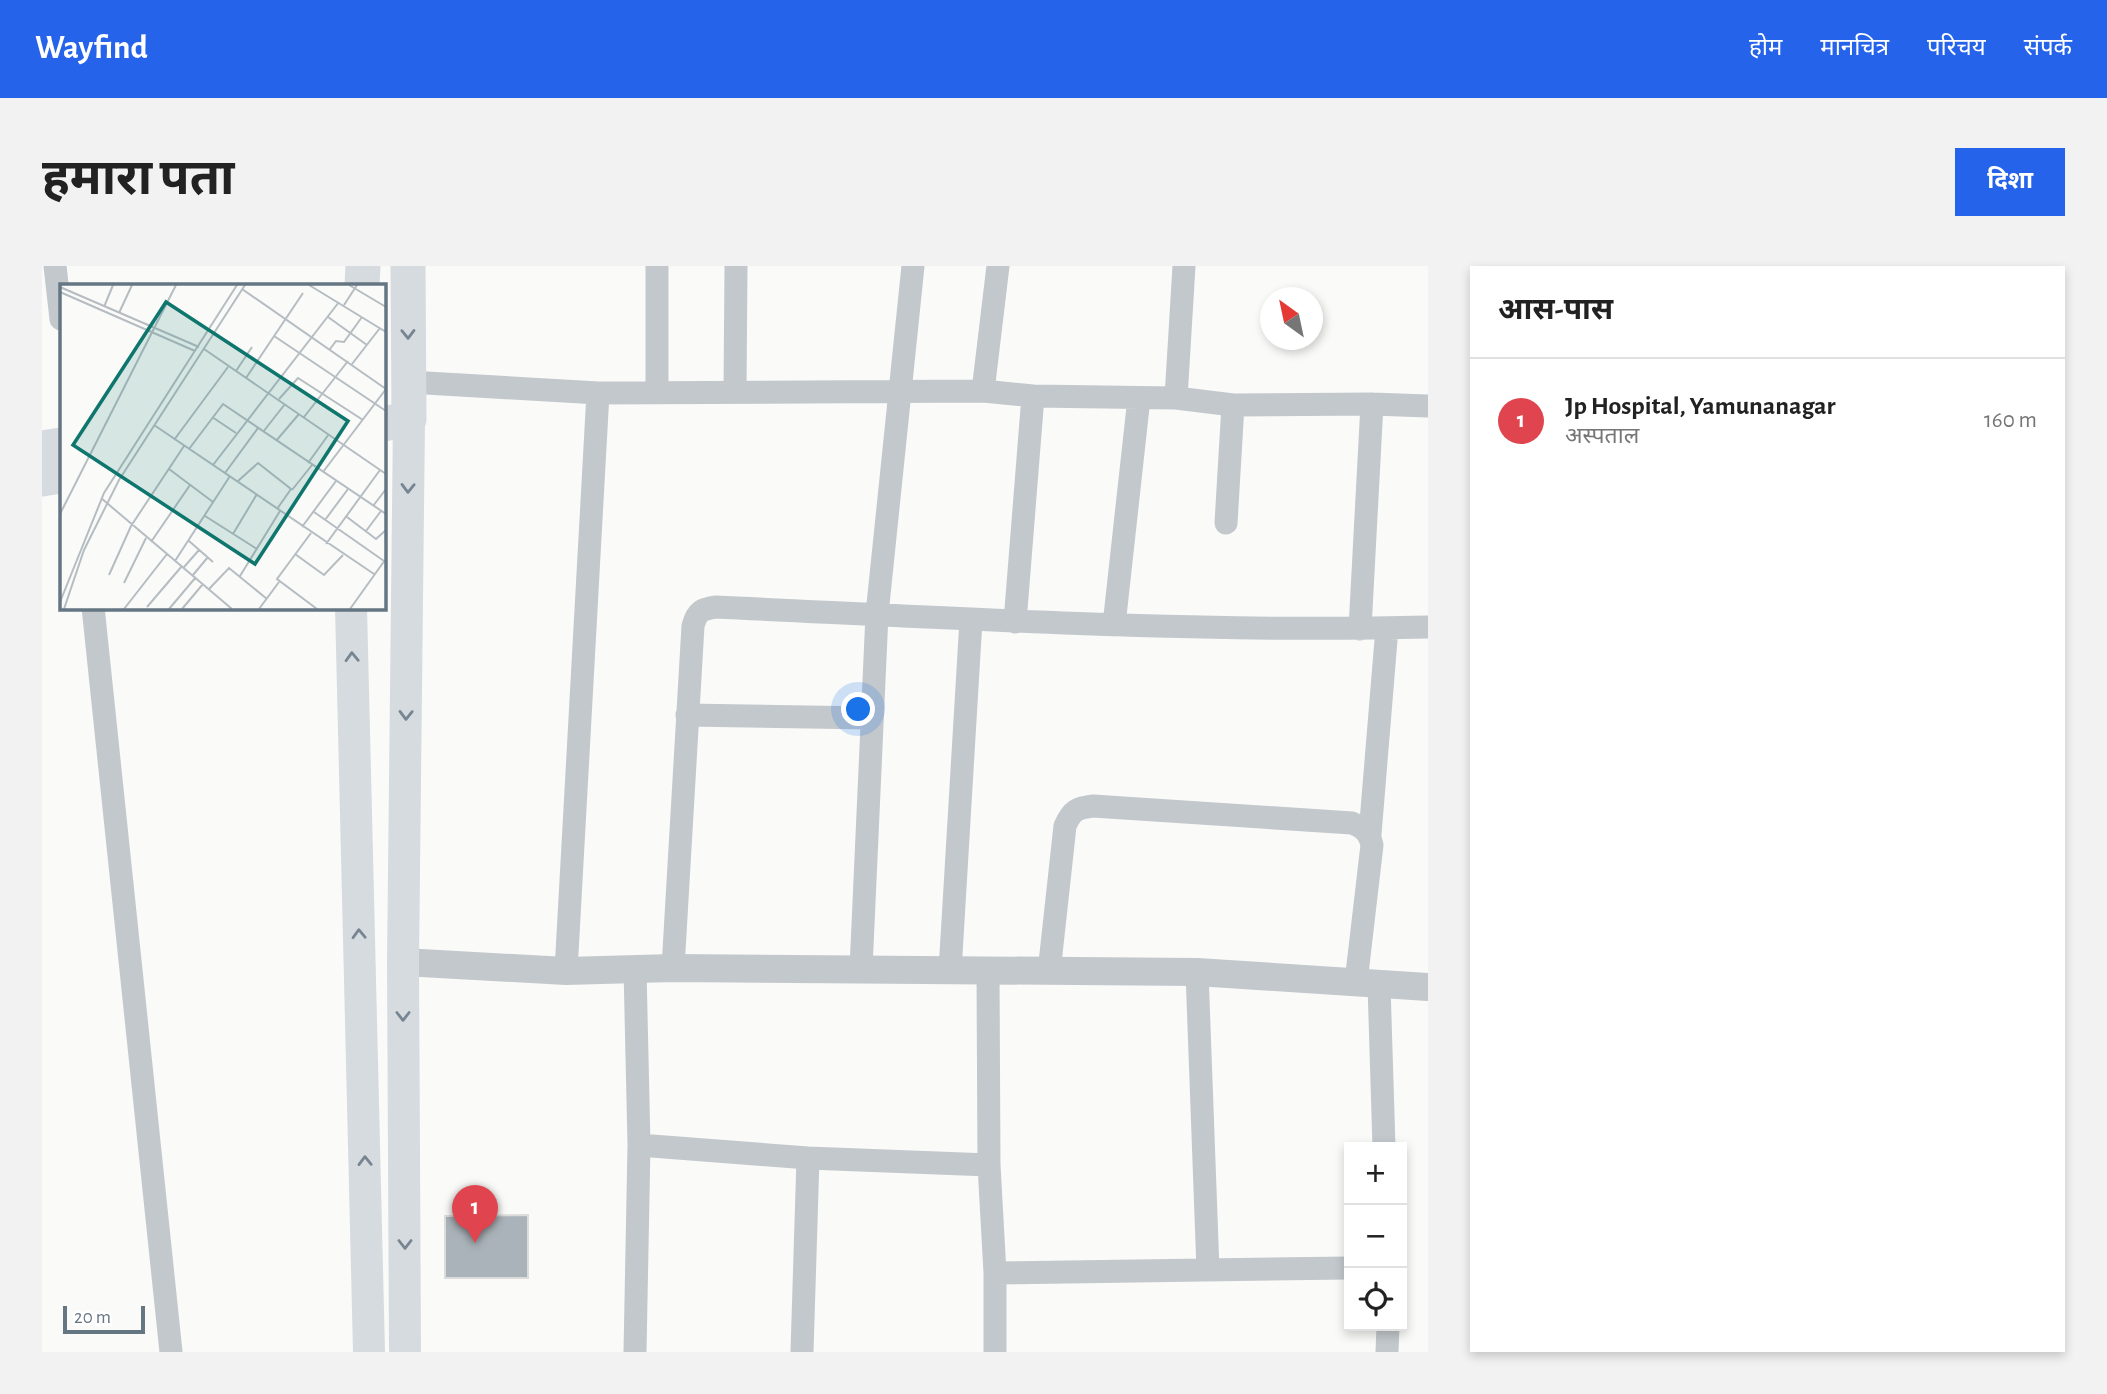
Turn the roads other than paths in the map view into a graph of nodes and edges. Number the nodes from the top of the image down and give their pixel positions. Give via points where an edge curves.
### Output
1 (55, 266) edge
2 (363, 266) edge
3 (408, 266) edge
4 (657, 266) edge
5 (736, 266) edge
6 (913, 266) edge
7 (999, 266) edge
8 (1184, 266) edge
9 (362, 284) edge
10 (60, 310) edge
11 (396, 384) edge
12 (983, 391) junction
13 (657, 392) junction
14 (735, 392) junction
15 (598, 393) junction
16 (901, 393) junction
17 (1033, 396) junction
18 (1139, 398) junction
19 (1176, 398) junction
20 (1233, 404) junction
21 (1372, 404) junction
22 (1428, 406) edge
23 (396, 422) edge
24 (60, 444) edge
25 (42, 448) edge
26 (60, 476) edge
27 (42, 479) edge
28 (1226, 523) dead end
29 (93, 609) edge
30 (351, 609) edge
31 (877, 614) junction
32 (971, 620) junction
33 (1015, 622) junction
34 (1114, 625) junction
35 (1428, 627) edge
36 (1387, 628) junction
37 (1360, 629) junction
38 (687, 715) junction
39 (871, 718) junction
40 (1370, 834) junction
41 (403, 962) junction
42 (673, 968) junction
43 (635, 969) junction
44 (861, 969) junction
45 (566, 971) junction
46 (950, 971) junction
47 (988, 972) junction
48 (1049, 972) junction
49 (1197, 972) junction
50 (1367, 984) junction
51 (1428, 987) edge
52 (1383, 1142) edge
53 (639, 1145) junction
54 (808, 1158) junction
55 (989, 1165) junction
56 (1344, 1268) edge
57 (1208, 1270) junction
58 (995, 1273) junction
59 (1388, 1331) edge
60 (171, 1352) edge
61 (369, 1352) edge
62 (405, 1352) edge
63 (635, 1352) edge
64 (802, 1352) edge
65 (995, 1352) edge
66 (1387, 1352) edge

1 - 10 street
2 - 9 main road
3 -> 11 main road
4 - 13 street
5 - 14 street
6 - 16 street
7 - 12 street
8 - 19 street
11 - 15 street
11 - 23 main road
12 - 16 street
12 - 17 street
13 - 14 street
13 - 15 street
14 - 16 street
15 - 45 street
16 - 31 street
17 - 18 street
17 - 33 street
18 - 19 street
18 - 34 street
19 - 20 street
20 - 21 street
20 - 28 street
21 - 22 street
21 - 37 street
23 -> 41 main road
24 - 25 main road
26 - 27 main road
29 - 60 street
61 -> 30 main road
31 - 32 street
31 - 38 street via 703,609 693,626
31 - 39 street
32 - 33 street
32 - 46 street
33 - 34 street
34 - 37 street
35 - 36 street
36 - 37 street
36 - 40 street
38 - 39 street
38 - 42 street
39 - 44 street
40 - 48 street via 1352,823 1077,808 1065,825
40 - 50 street
41 - 45 street
41 -> 62 main road
42 - 43 street
42 - 44 street
43 - 45 street
43 - 53 street
44 - 46 street
46 - 47 street
47 - 48 street
47 - 55 street
48 - 49 street
49 - 50 street
49 - 57 street
50 - 51 street
50 - 52 street
53 - 54 street
53 - 63 street
54 - 55 street
54 - 64 street
55 - 58 street
56 - 57 street
57 - 58 street
58 - 65 street
59 - 66 street

